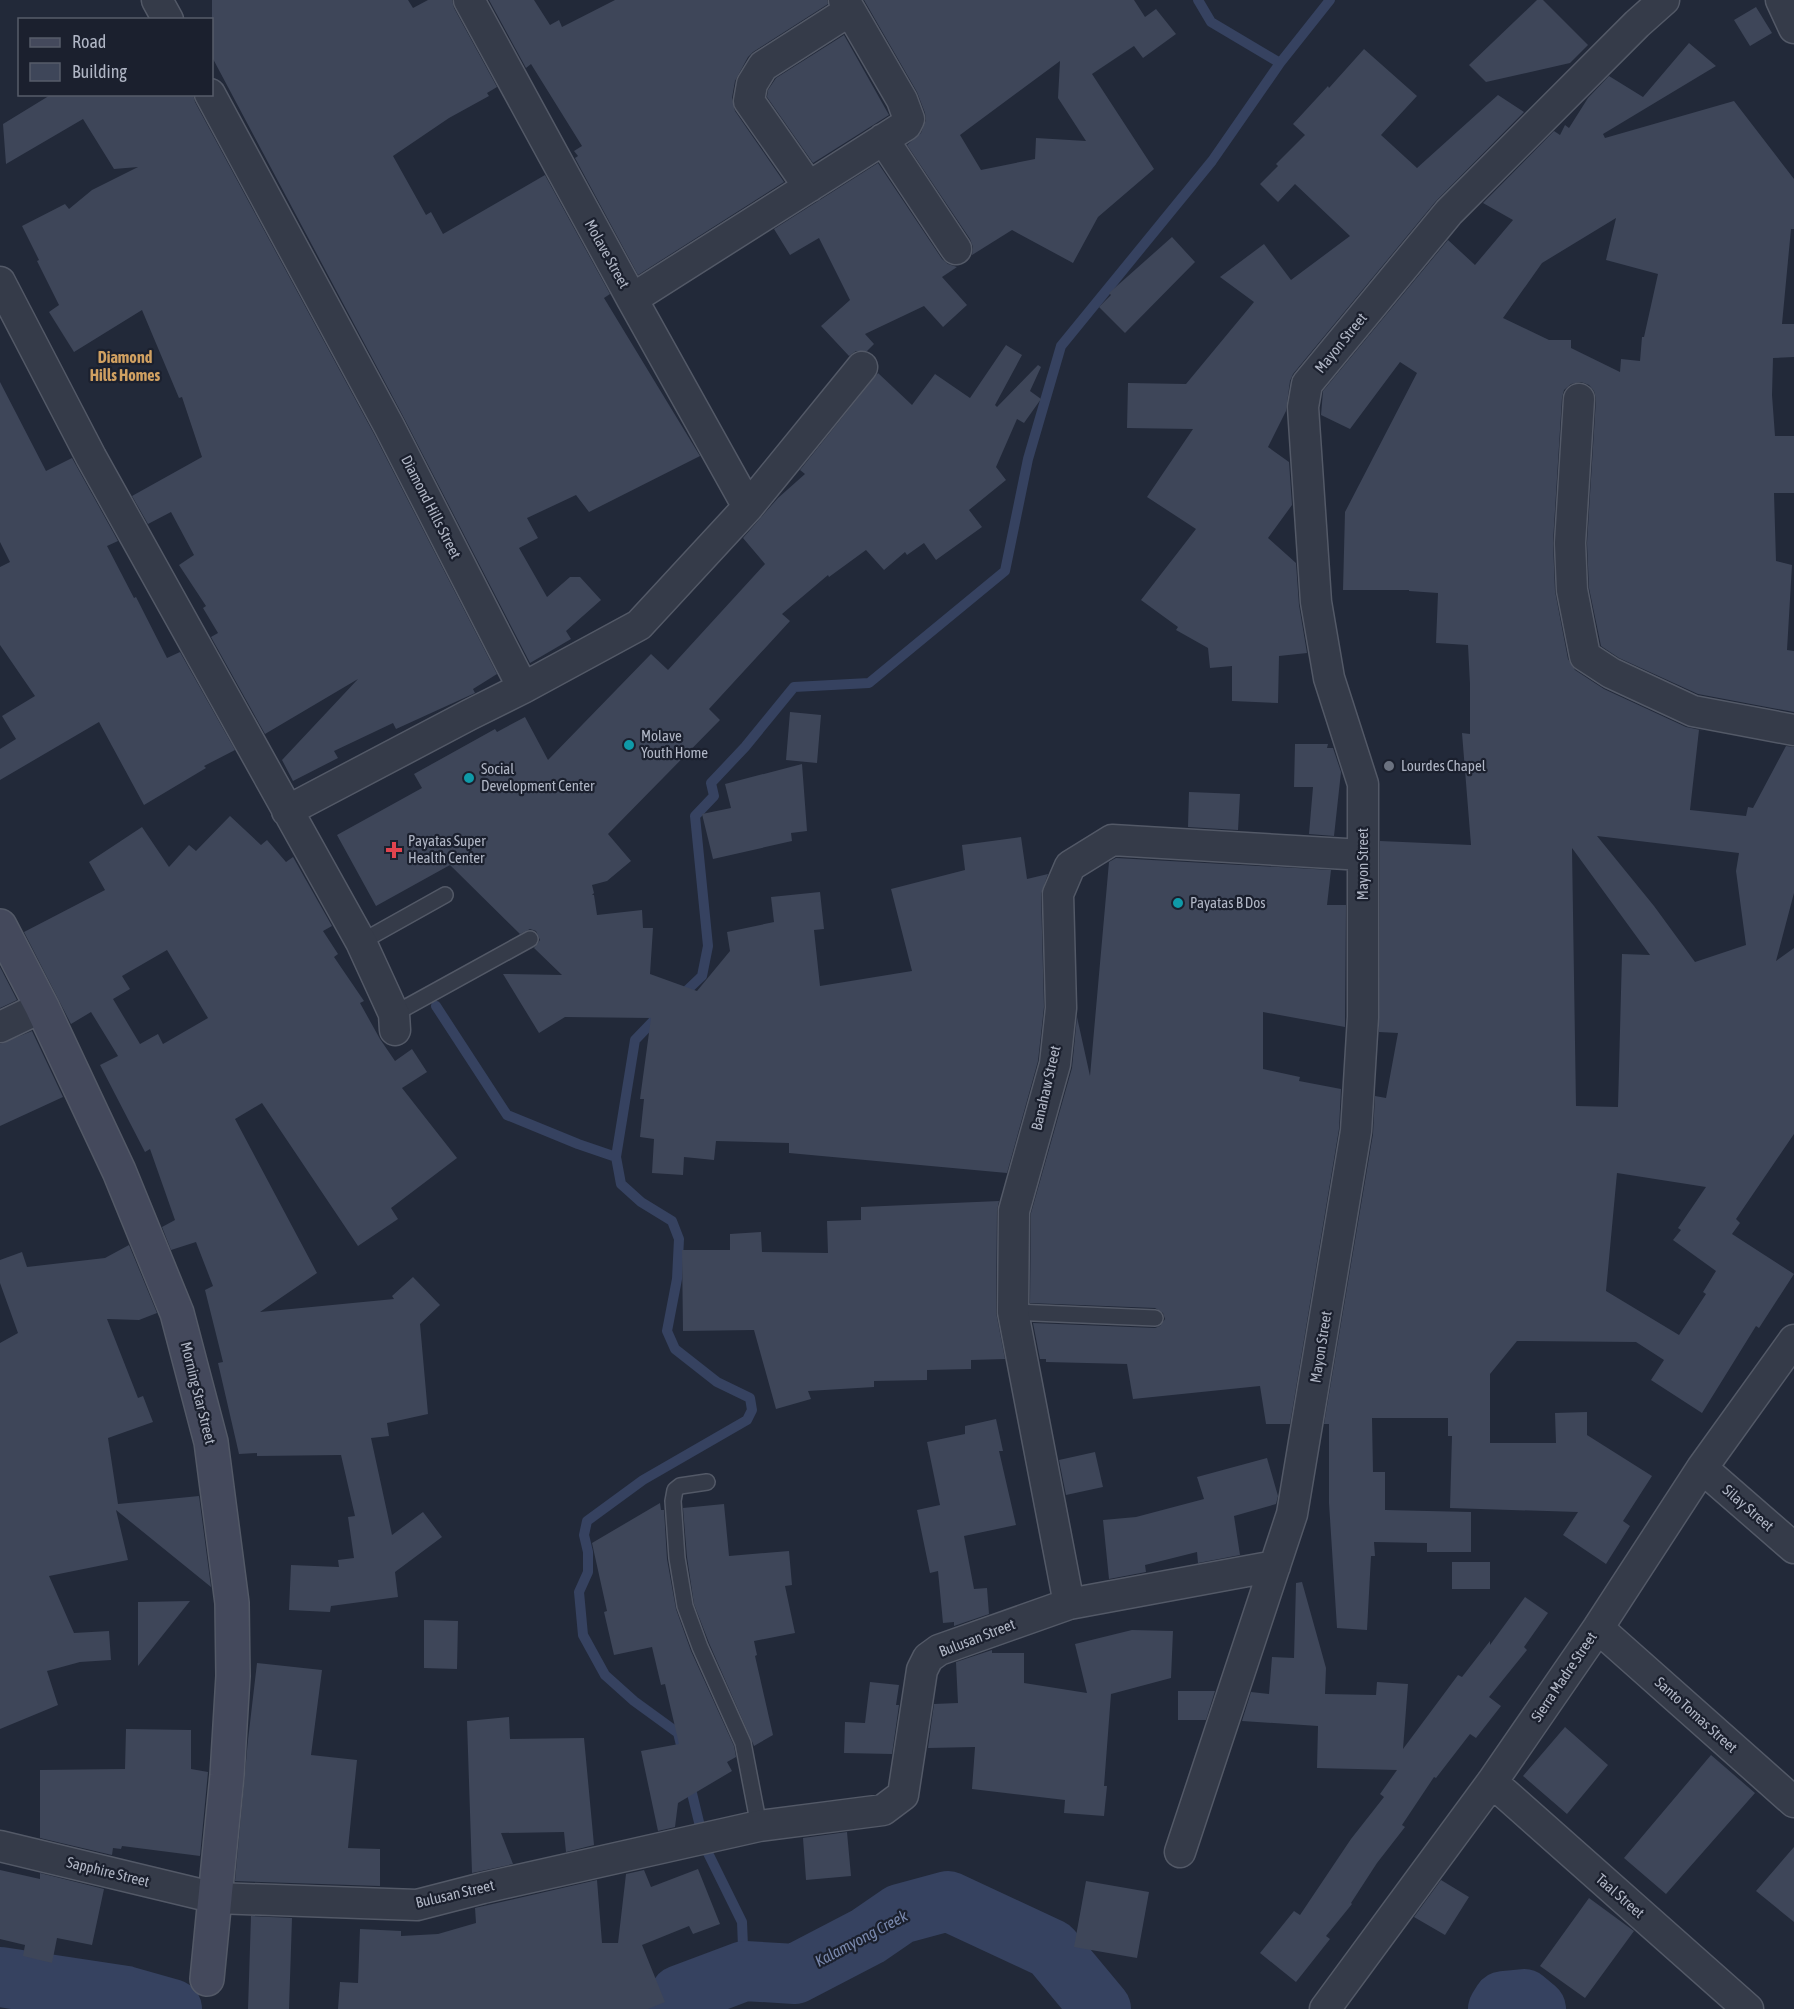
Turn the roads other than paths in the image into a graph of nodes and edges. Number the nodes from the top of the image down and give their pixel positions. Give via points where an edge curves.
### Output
1 (157, 0) edge
2 (469, 0) edge
3 (1664, 0) edge
4 (1781, 0) edge
5 (847, 5) edge
6 (167, 18) edge
7 (1794, 28) edge
8 (211, 96) edge
9 (883, 139) junction
10 (809, 187) junction
11 (956, 249) dead end
12 (0, 282) edge
13 (632, 299) junction
14 (862, 367) dead end
15 (1580, 399) dead end
16 (748, 507) junction
17 (523, 688) junction
18 (1794, 730) edge
19 (287, 811) junction
20 (1363, 855) junction
21 (445, 895) dead end
22 (0, 926) edge
23 (530, 939) dead end
24 (361, 942) junction
25 (42, 1007) junction
26 (394, 1022) joint
27 (0, 1027) edge
28 (1013, 1312) junction
29 (1155, 1318) dead end
30 (1794, 1340) edge
31 (1702, 1468) junction
32 (707, 1482) dead end
33 (1794, 1548) edge
34 (1275, 1566) junction
35 (1069, 1604) junction
36 (1598, 1628) junction
37 (1492, 1782) junction
38 (1794, 1802) edge
39 (759, 1826) junction
40 (0, 1846) edge
41 (1180, 1852) dead end
42 (216, 1898) junction
43 (207, 1979) dead end
44 (1325, 2009) edge
45 (1749, 2009) edge

1 - 6 street
2 - 13 street, Molave Street
3 - 20 street, Mayon Street via 1449,212 1307,384 1303,407 1316,602 1329,678 1363,784
4 - 7 street
5 - 9 street via 909,119
5 - 10 street via 763,66 752,84 749,100
8 - 17 street, Diamond Hills Street via 389,426
9 - 10 street
9 - 11 street
10 - 13 street
12 - 19 street via 91,457
13 - 16 street, Molave Street
14 - 16 street
15 - 18 street via 1570,543 1572,590 1585,656 1611,673 1693,711
16 - 17 street via 639,625
17 - 19 street
19 - 24 street
20 - 28 street, Banahaw Street via 1112,840 1070,866 1058,894 1060,1008 1055,1064 1014,1211
20 - 34 street, Mayon Street via 1364,1017 1356,1131 1292,1514
21 - 24 lane
22 - 25 street, Morning Star Street
23 - 26 lane
24 - 26 street
25 - 27 street
25 - 42 street, Morning Star Street via 118,1171 177,1313 211,1442 232,1603 233,1676
28 - 29 lane
28 - 35 street, Banahaw Street
30 - 31 street, Sierra Madre Street
31 - 33 street, Silay Street
31 - 36 street, Sierra Madre Street
32 - 39 lane via 675,1490 677,1558 685,1606 743,1743
34 - 35 street, Bulusan Street
34 - 41 street, Mayon Street
35 - 39 street, Bulusan Street via 939,1650 928,1658 922,1670 903,1795 894,1803 883,1810
36 - 37 street, Sierra Madre Street
36 - 38 street, Santo Tomas Street
37 - 44 street, Sierra Madre Street
37 - 45 street, Taal Street
39 - 42 street, Bulusan Street via 417,1905
40 - 42 street, Sapphire Street
42 - 43 street, Morning Star Street

